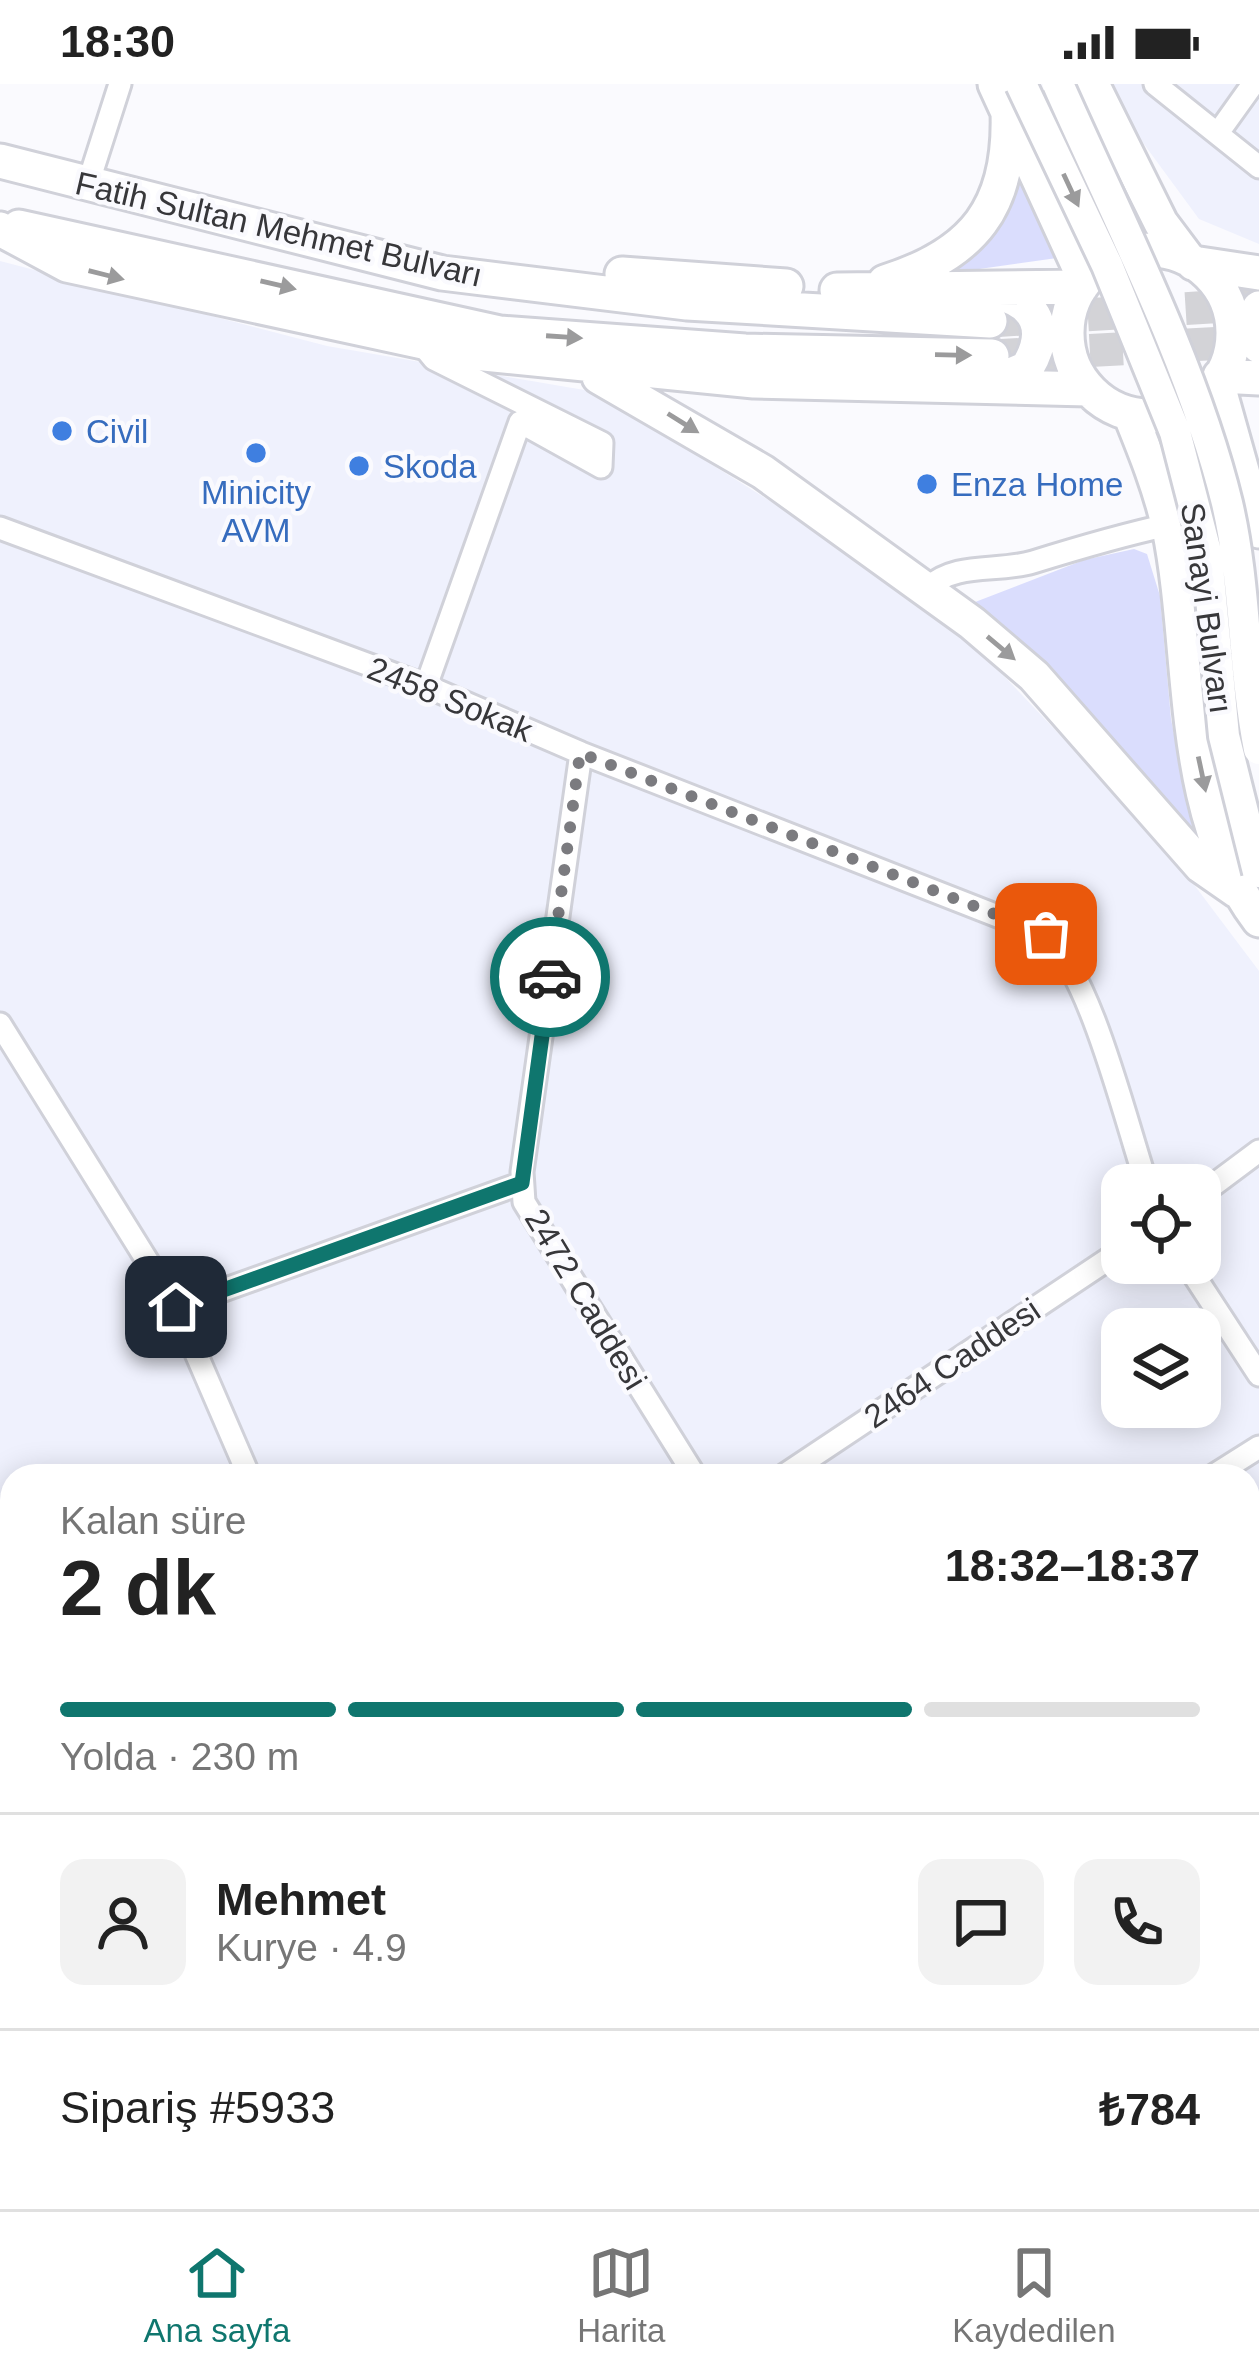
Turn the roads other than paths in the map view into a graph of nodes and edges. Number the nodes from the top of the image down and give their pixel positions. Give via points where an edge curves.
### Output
1 (120, 84) edge
2 (1058, 84) edge
3 (1092, 84) edge
4 (1156, 84) edge
5 (1253, 84) edge
6 (1008, 94) edge
7 (1218, 133) junction
8 (0, 161) edge
9 (1259, 166) edge
10 (87, 187) junction
11 (0, 226) edge
12 (284, 237) junction
13 (1190, 261) junction
14 (1259, 273) edge
15 (1083, 284) junction
16 (969, 290) junction
17 (855, 291) junction
18 (366, 305) junction
19 (1259, 308) edge
20 (990, 321) tunnel mouth
21 (416, 339) junction
22 (1155, 345) junction
23 (1259, 346) edge
24 (992, 356) tunnel mouth
25 (580, 367) junction
26 (1259, 378) edge
27 (1219, 379) junction
28 (971, 385) junction
29 (1088, 389) junction
30 (1130, 414) junction
31 (1242, 462) junction
32 (1158, 490) junction
33 (1168, 525) junction
34 (0, 528) edge
35 (1259, 530) edge
36 (927, 588) junction
37 (425, 686) junction
38 (1259, 749) edge
39 (580, 753) junction
40 (1247, 882) edge
41 (1259, 920) edge
42 (0, 1024) edge
43 (1259, 1151) edge
44 (1140, 1164) edge
45 (1221, 1179) edge
46 (522, 1183) junction
47 (1101, 1264) edge
48 (1200, 1284) edge
49 (176, 1307) junction
50 (1259, 1375) edge
51 (1259, 1447) edge
52 (244, 1464) edge
53 (688, 1464) edge
54 (801, 1464) edge
55 (1232, 1464) edge

1 - 10 street
2 - 22 main road, bridge
3 - 13 highway via 1161,223
4 - 7 street
5 - 7 street
6 - 15 highway
6 - 17 highway via 1010,153 999,195 976,233 922,270
6 -> 22 main road, bridge
7 - 9 street
8 - 10 highway, Fatih Sultan Mehmet Bulvarı
10 - 12 highway, Fatih Sultan Mehmet Bulvarı
11 -> 18 highway, Fatih Sultan Mehmet Bulvarı
11 -> 21 highway via 67,265
12 - 17 highway
12 - 20 highway, Fatih Sultan Mehmet Bulvarı via 442,272 574,290
13 - 14 highway
13 - 15 highway via 1160,250 1131,252
13 - 27 highway via 1227,300 1233,328
15 - 16 highway
15 - 29 highway via 1067,337
16 - 17 highway
16 - 28 highway via 1018,298 1042,332 1028,368
18 - 21 highway
18 -> 24 highway, Fatih Sultan Mehmet Bulvarı via 500,333 745,351
19 - 23 highway
21 - 25 highway
21 - 37 street via 434,358 602,443 605,456 601,466 520,422
22 - 38 main road, Sanayi Bulvarı, bridge via 1226,501
22 - 40 main road, Sanayi Bulvarı, bridge via 1196,505
25 - 28 highway
25 -> 36 highway via 763,472
26 - 27 highway
27 - 30 highway via 1185,409
27 - 31 highway
28 - 29 highway
29 - 30 highway
30 - 32 highway
31 - 32 highway via 1198,458
31 - 35 highway
32 - 33 highway
33 - 36 street via 1031,562 949,573
33 -> 40 highway via 1194,738 1215,830
34 - 37 street, 2458 Sokak
36 -> 40 highway via 1034,676 1202,866
37 - 39 street, 2458 Sokak
39 - 44 street, 2458 Sokak via 1046,934 1078,982
39 - 46 street, 2472 Caddesi
40 - 41 highway
42 - 49 street
43 - 45 street
46 - 49 street
46 - 53 street, 2472 Caddesi via 524,1202
47 - 54 street, 2464 Caddesi
48 - 50 street
49 - 52 street
51 - 55 street

